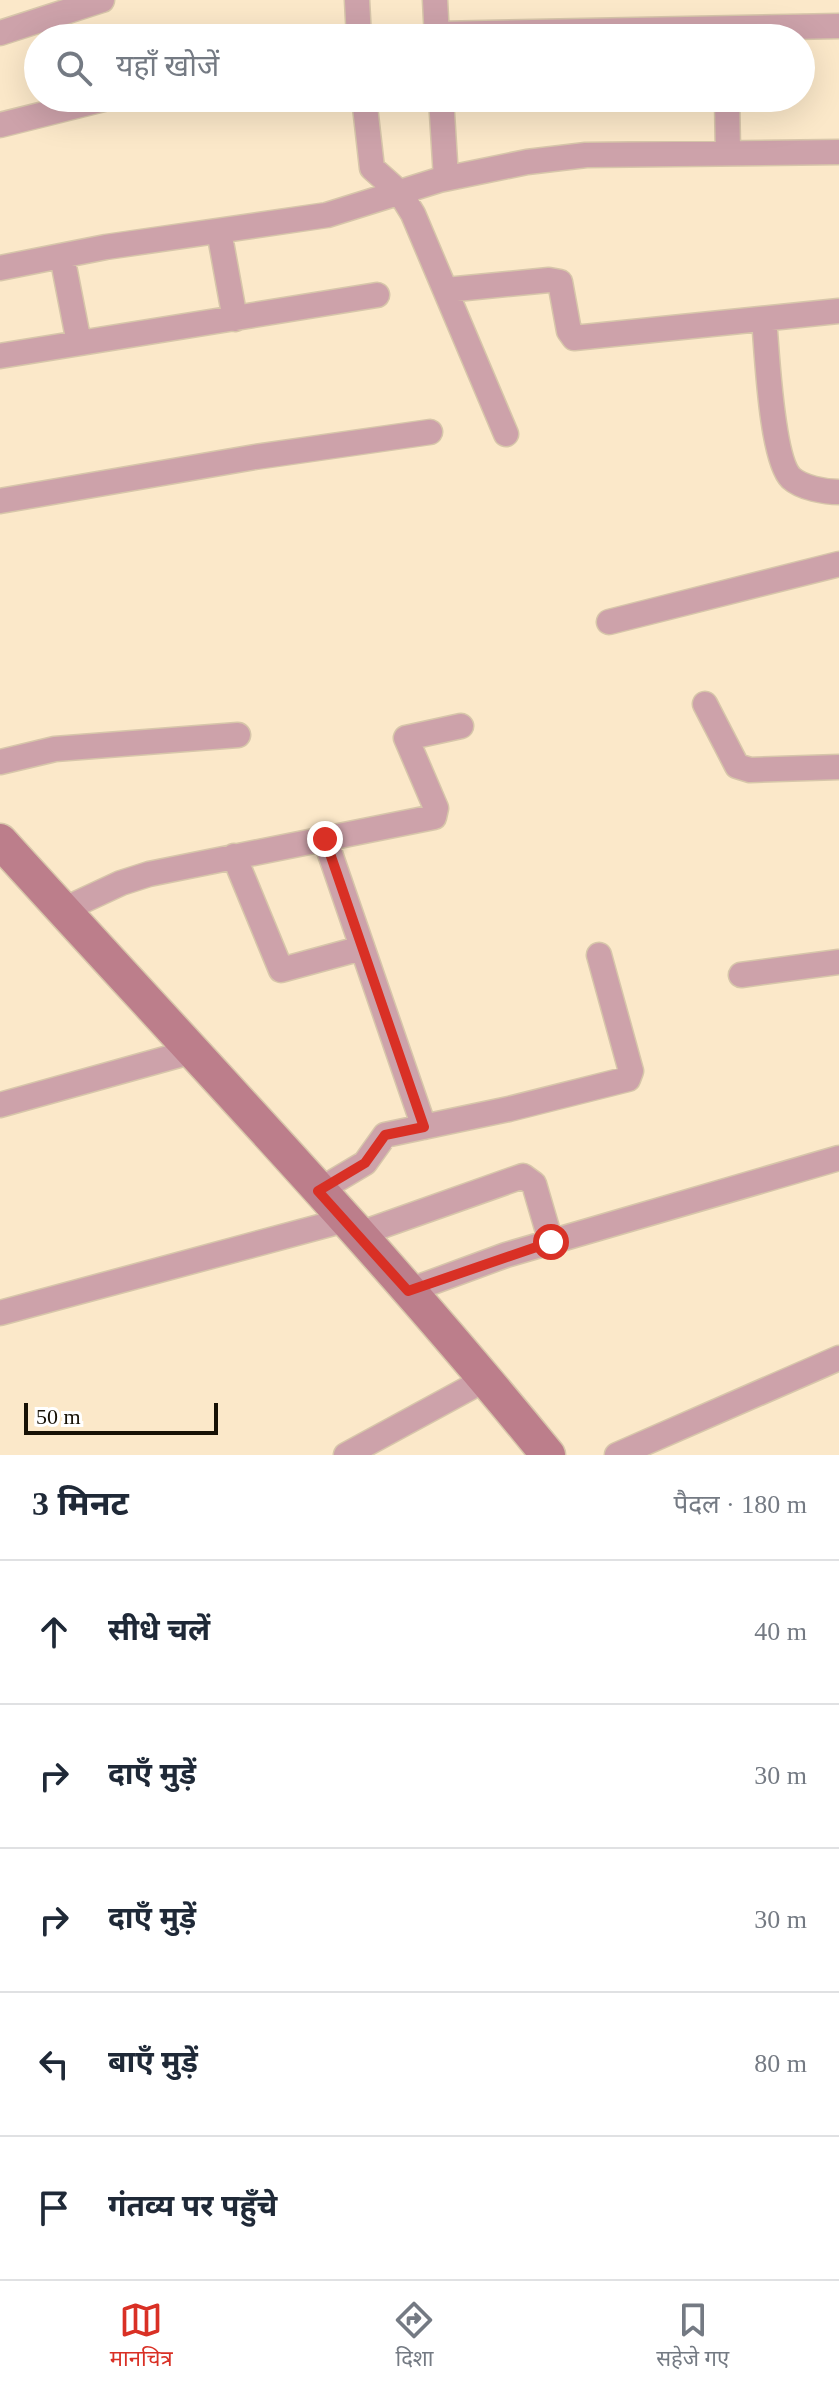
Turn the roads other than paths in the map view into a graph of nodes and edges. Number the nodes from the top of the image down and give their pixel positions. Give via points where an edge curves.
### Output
1 (102, 0) edge
2 (357, 0) edge
3 (435, 0) edge
4 (28, 24) edge
5 (358, 24) edge
6 (436, 24) edge
7 (24, 25) edge
8 (839, 26) edge
9 (815, 27) edge
10 (0, 33) edge
11 (52, 112) edge
12 (366, 112) edge
13 (442, 112) edge
14 (727, 112) edge
15 (0, 125) edge
16 (728, 152) junction
17 (839, 152) edge
18 (446, 178) junction
19 (395, 195) junction
20 (219, 231) junction
21 (62, 256) junction
22 (0, 268) edge
23 (446, 290) junction
24 (377, 295) dead end
25 (839, 311) edge
26 (235, 319) junction
27 (764, 319) junction
28 (79, 343) junction
29 (0, 356) edge
30 (430, 432) dead end
31 (506, 434) dead end
32 (839, 492) edge
33 (0, 501) edge
34 (839, 564) edge
35 (609, 622) dead end
36 (705, 704) dead end
37 (461, 726) dead end
38 (238, 735) dead end
39 (0, 762) edge
40 (839, 767) edge
41 (325, 839) junction
42 (0, 841) edge
43 (234, 856) junction
44 (63, 910) junction
45 (362, 948) junction
46 (599, 955) dead end
47 (839, 962) edge
48 (741, 975) dead end
49 (174, 1057) junction
50 (0, 1105) edge
51 (424, 1127) junction
52 (839, 1158) edge
53 (318, 1191) junction
54 (337, 1227) junction
55 (551, 1242) junction
56 (408, 1291) junction
57 (0, 1313) edge
58 (839, 1358) edge
59 (472, 1387) junction
60 (360, 1452) edge
61 (548, 1455) edge
62 (617, 1455) edge

1 - 4 street
2 - 5 street
3 - 6 street
7 - 10 street
8 - 9 street
11 - 15 street
12 - 19 street via 372,168
13 - 18 street
14 - 16 street
16 - 17 street
16 - 18 street via 586,155
18 - 19 street
19 - 20 street via 351,209
19 - 23 street
20 - 21 street
20 - 26 street
21 - 22 street
21 - 28 street
23 - 27 street via 560,282 574,338
23 - 31 street
24 - 26 street
25 - 27 street
26 - 28 street
27 - 32 street via 773,413 786,470 801,484
28 - 29 street
30 - 33 street
34 - 35 street
36 - 40 street via 737,766
37 - 41 street via 406,738 434,803 434,817
38 - 39 street via 55,749
41 - 43 street
41 - 45 street
42 - 44 street
43 - 44 street via 121,883
43 - 45 street via 281,970
44 - 49 street
45 - 51 street
46 - 51 street via 631,1071 628,1079
47 - 48 street
49 - 50 street
49 - 53 street
51 - 53 street via 385,1135 365,1163
52 - 55 street
53 - 54 street
54 - 55 street via 523,1176 534,1184
54 - 56 street
54 - 57 street
55 - 56 street
56 - 59 street
58 - 62 street
59 - 60 street
59 - 61 street

